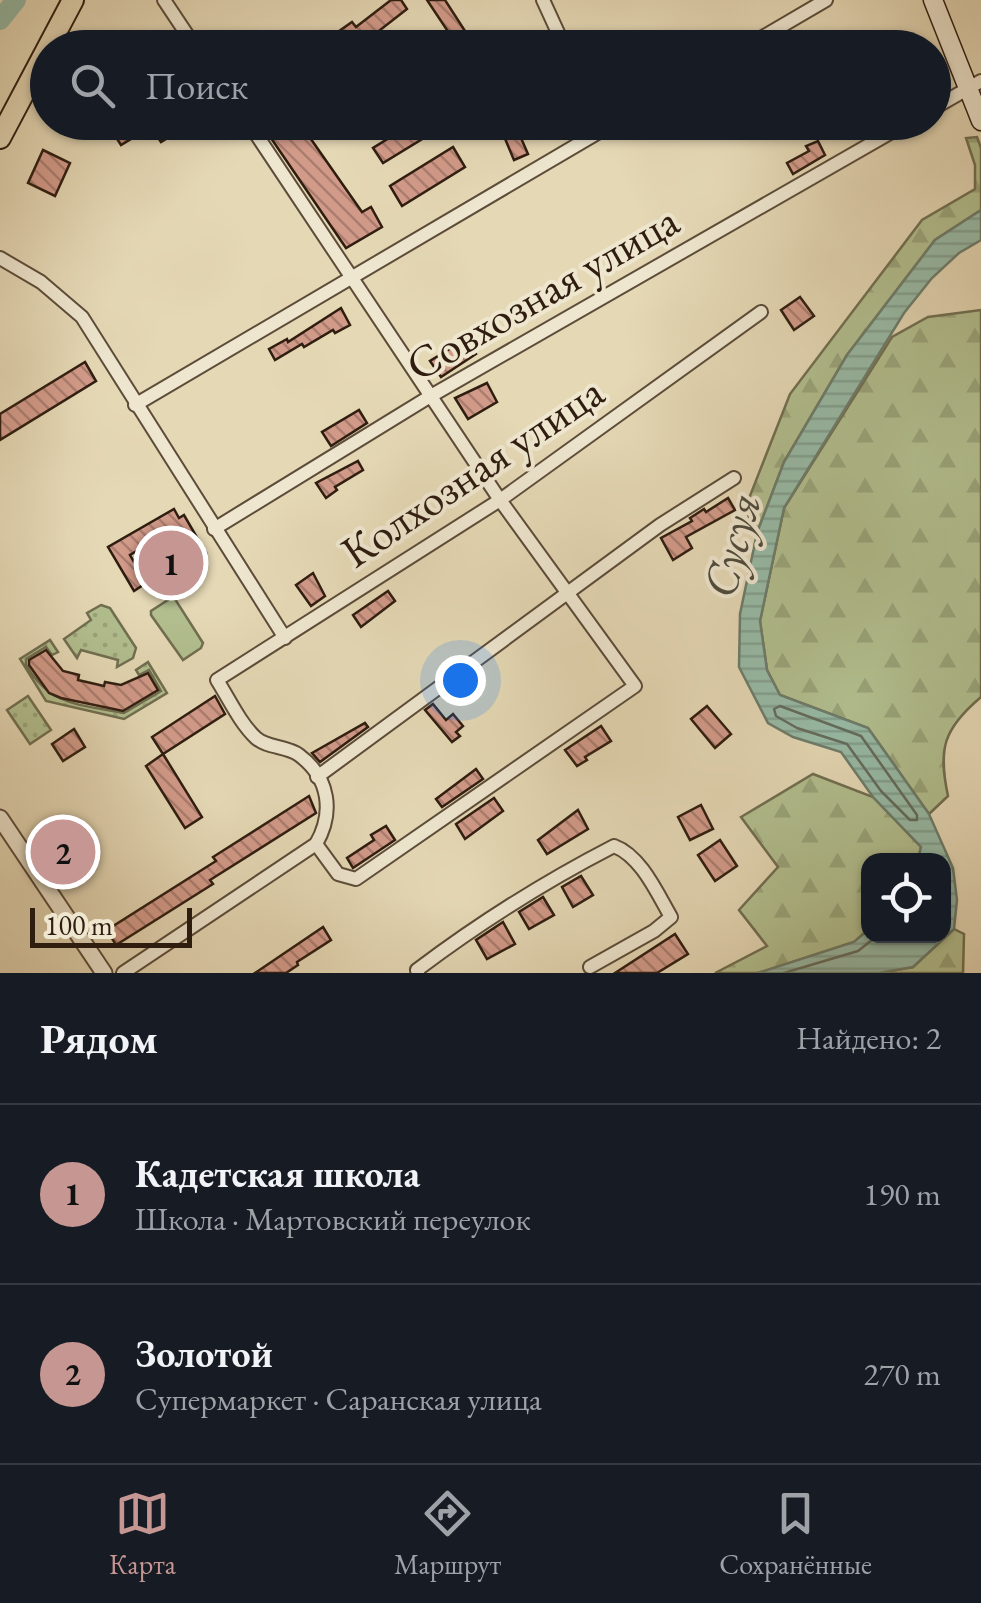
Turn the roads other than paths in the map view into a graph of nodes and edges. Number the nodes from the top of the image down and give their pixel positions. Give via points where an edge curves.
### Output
1 (73, 0) edge
2 (164, 0) edge
3 (543, 0) edge
4 (826, 0) edge
5 (933, 0) edge
6 (57, 30) edge
7 (184, 30) edge
8 (557, 30) edge
9 (775, 30) edge
10 (948, 30) edge
11 (951, 36) edge
12 (30, 81) edge
13 (975, 85) edge
14 (951, 98) edge
15 (981, 122) edge
16 (0, 138) edge
17 (260, 140) edge
18 (581, 140) edge
19 (878, 140) edge
20 (0, 258) edge
21 (352, 276) junction
22 (761, 312) dead end
23 (429, 397) junction
24 (135, 405) junction
25 (734, 478) dead end
26 (500, 500) junction
27 (214, 529) junction
28 (568, 592) junction
29 (285, 638) junction
30 (317, 777) junction
31 (0, 818) edge
32 (316, 844) junction
33 (590, 967) dead end
34 (104, 973) edge
35 (123, 973) edge
36 (418, 973) edge

1 - 6 main road
2 - 7 street
3 - 8 street
4 - 9 street
5 - 10 main road
11 - 13 main road
12 - 16 main road
13 - 14 street
13 - 15 main road
17 - 21 street
18 - 21 street
19 - 23 street, Совхозная улица
20 - 24 street via 82,318
21 - 23 street
21 - 24 street
22 - 26 street, Колхозная улица
23 - 26 street
23 - 27 street, Совхозная улица
24 - 27 street
25 - 28 street
26 - 28 street
26 - 29 street, Колхозная улица
27 - 29 street
28 - 30 street
28 - 32 street via 635,686 356,878 338,874
29 - 30 street, Колхозная улица via 217,680 258,741 298,754
30 - 32 street via 329,814
31 - 34 street
32 - 35 street
33 - 36 street via 671,917 626,850 614,846 451,944

